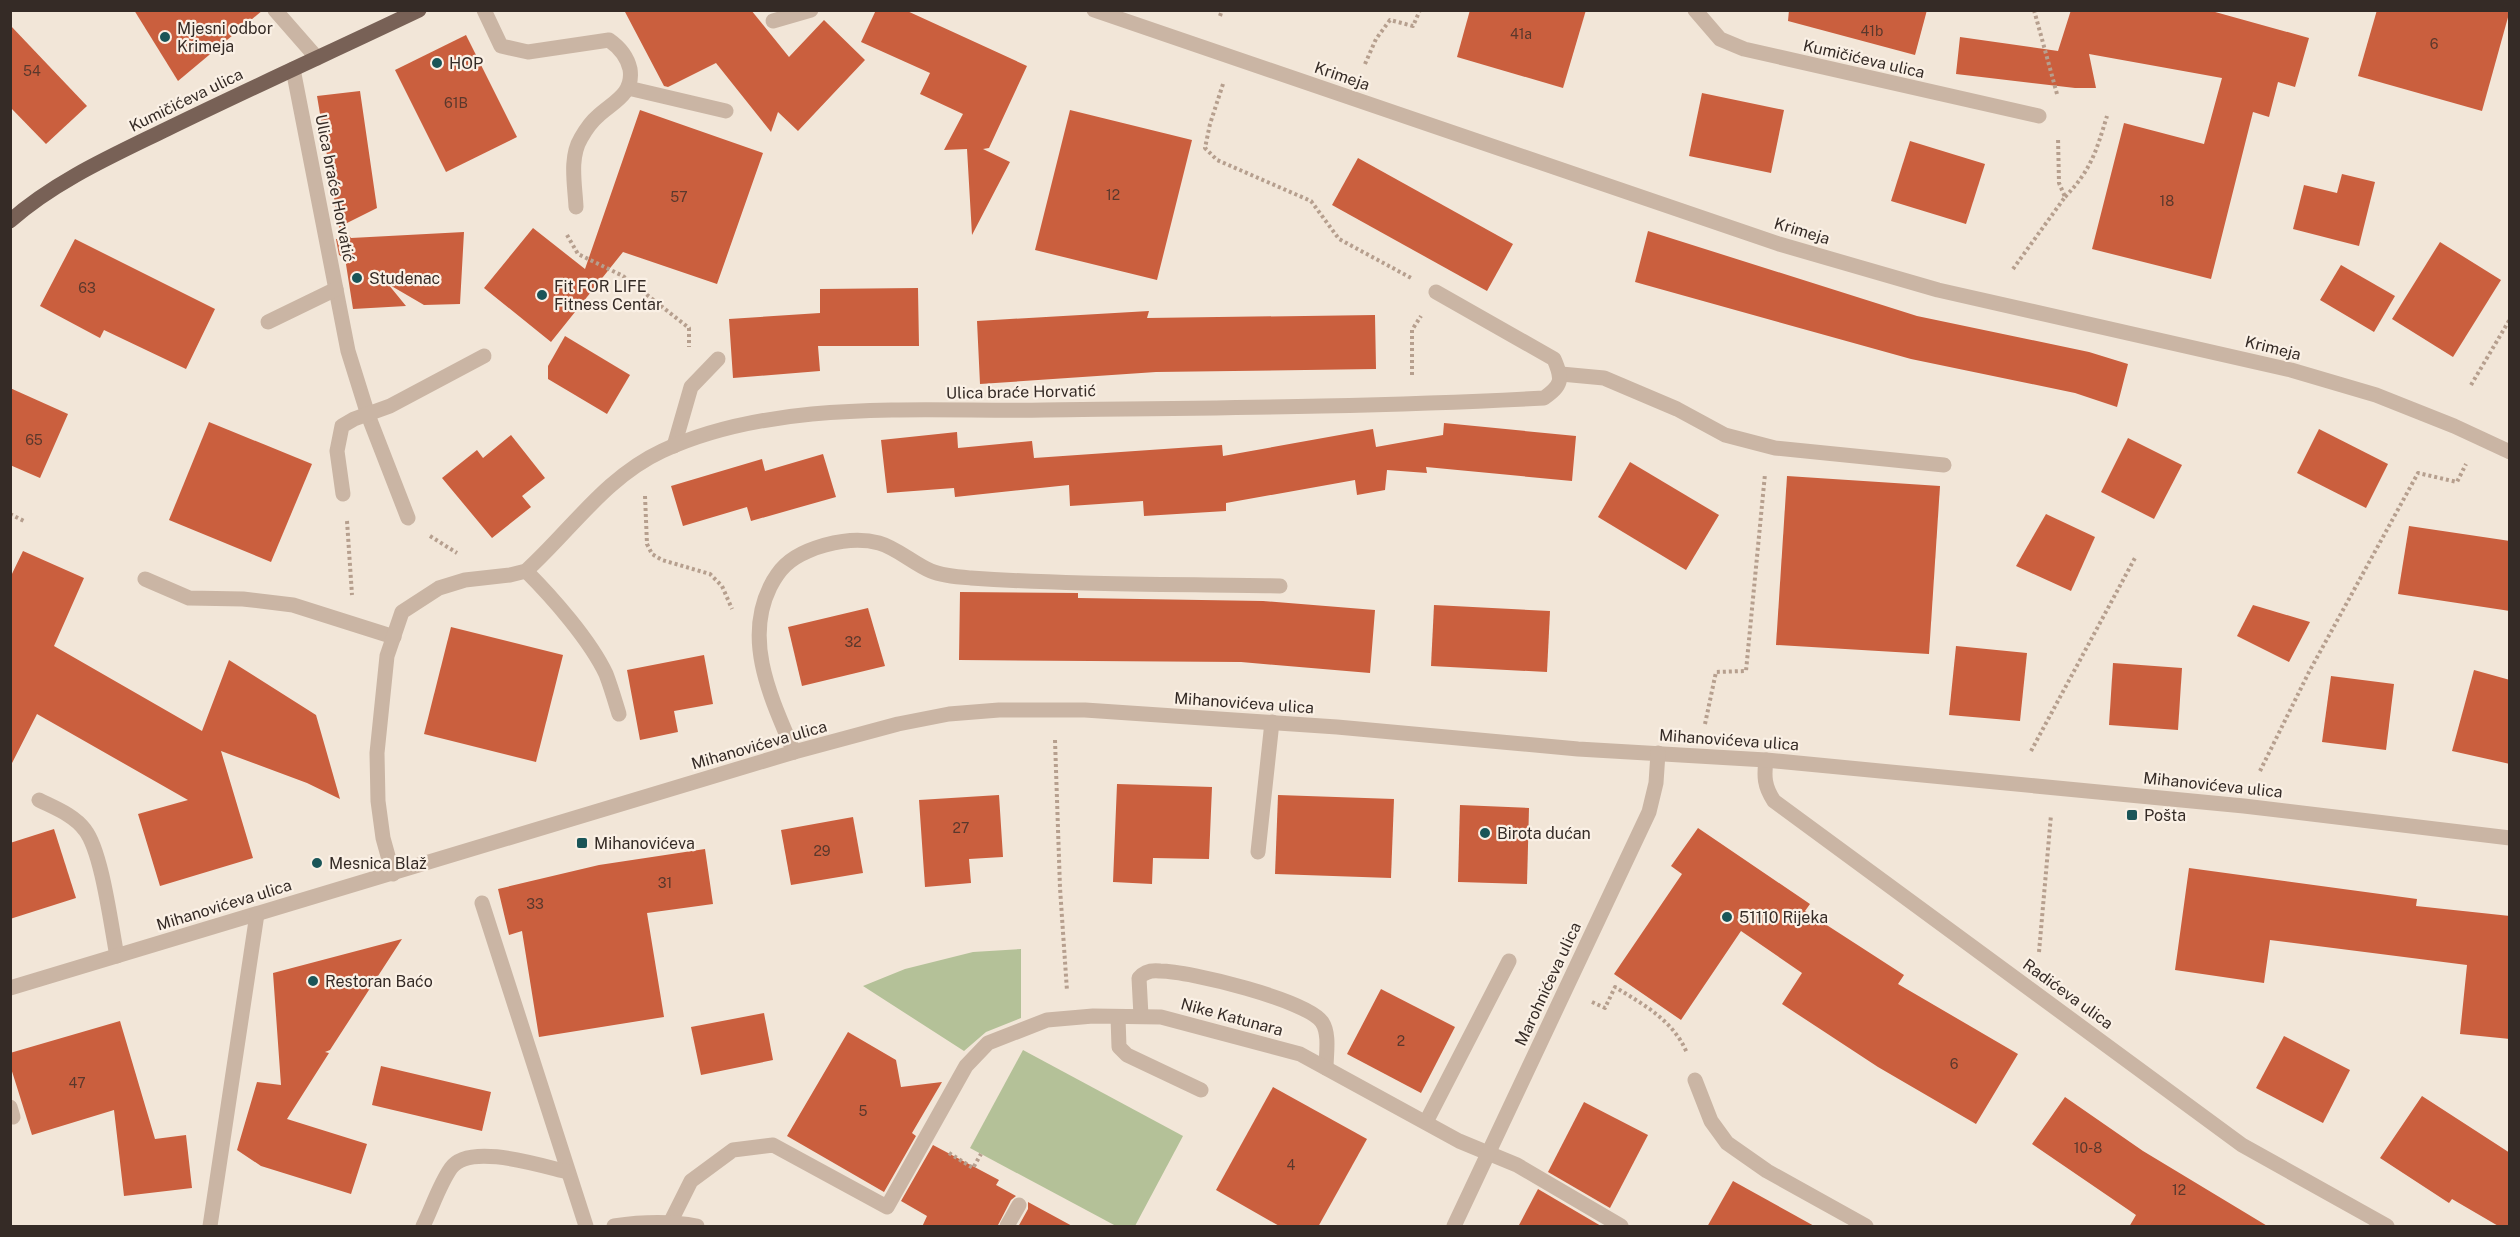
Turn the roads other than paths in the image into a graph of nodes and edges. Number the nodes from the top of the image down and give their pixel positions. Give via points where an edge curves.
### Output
1 (275, 10) edge
2 (419, 10) edge
3 (484, 10) edge
4 (811, 10) edge
5 (1094, 10) edge
6 (1695, 10) edge
7 (772, 21) dead end
8 (318, 58) junction
9 (292, 69) junction
10 (628, 88) junction
11 (726, 111) dead end
12 (2039, 116) dead end
13 (576, 207) dead end
14 (10, 221) edge
15 (336, 289) junction
16 (1436, 292) road end
17 (268, 322) dead end
18 (484, 356) dead end
19 (718, 359) dead end
20 (1561, 374) junction
21 (368, 415) junction
22 (674, 447) junction
23 (2510, 452) edge
24 (1944, 465) dead end
25 (343, 494) dead end
26 (408, 518) dead end
27 (526, 571) junction
28 (145, 579) dead end
29 (1280, 586) dead end
30 (394, 637) junction
31 (619, 714) dead end
32 (1272, 722) junction
33 (794, 752) junction
34 (1658, 753) junction
35 (1766, 759) junction
36 (39, 800) dead end
37 (2510, 838) edge
38 (1258, 852) dead end
39 (393, 874) junction
40 (482, 903) dead end
41 (257, 914) junction
42 (117, 956) junction
43 (1509, 962) dead end
44 (10, 988) edge
45 (1140, 1016) junction
46 (1119, 1017) junction
47 (1326, 1068) junction
48 (1695, 1080) road end
49 (1201, 1090) dead end
50 (1426, 1122) junction
51 (1488, 1153) junction
52 (568, 1172) junction
53 (1018, 1205) dead end
54 (670, 1223) junction
55 (210, 1227) edge
56 (423, 1227) edge
57 (586, 1227) edge
58 (614, 1227) edge
59 (697, 1227) edge
60 (1007, 1227) edge
61 (1454, 1227) edge
62 (1621, 1227) edge
63 (1866, 1227) edge
64 (2387, 1227) edge

1 - 8 street
2 - 8 main road, Kumičićeva ulica
3 - 10 street via 501,46 511,49 528,52 609,40 628,61
4 - 7 street
5 - 23 street, Krimeja via 1779,244 1938,290 2292,370 2376,395
6 - 12 street, Kumičićeva ulica via 1720,39 1744,49
8 - 9 main road, Kumičićeva ulica
9 - 14 main road, Kumičićeva ulica via 102,161
9 - 15 street, Ulica braće Horvatić
10 - 11 street
10 - 13 street via 616,103 597,116 580,139 574,158
15 - 17 street
15 - 21 street, Ulica braće Horvatić via 348,351
16 - 20 street via 1554,359
18 - 21 street
19 - 22 street via 691,387
20 - 22 street, Ulica braće Horvatić via 1557,388 1544,398 1412,404 872,412 770,418
20 - 24 street via 1604,378 1677,409 1725,435 1768,447
21 - 25 street via 342,426 337,451
21 - 26 street, Ulica braće Horvatić
22 - 27 street, Ulica braće Horvatić via 623,473
27 - 30 street via 439,588 402,612
27 - 31 street via 591,649
28 - 30 street via 189,598 293,605
29 - 33 street via 958,577 932,572 880,543 850,541 822,545 778,570 763,601 759,625 761,659 771,699
30 - 39 street via 387,656 377,753 378,801
32 - 33 street, Mihanovićeva ulica via 1084,710 999,710 898,724
32 - 34 street, Mihanovićeva ulica
32 - 38 street
33 - 39 street, Mihanovićeva ulica
34 - 35 street, Mihanovićeva ulica
34 - 51 street, Marohnićeva ulica via 1649,813
35 - 37 street, Mihanovićeva ulica via 2244,806
35 - 64 street, Radićeva ulica via 1764,779 1774,801 2242,1145
36 - 42 street via 67,813 85,829 96,849
39 - 41 street, Mihanovićeva ulica
40 - 52 street
41 - 42 street, Mihanovićeva ulica
41 - 55 street
42 - 44 street, Mihanovićeva ulica
43 - 50 street
45 - 46 street, Nike Katunara
45 - 47 street, Nike Katunara via 1161,1017 1300,1054
45 - 47 street via 1139,978 1147,972 1160,970 1213,979 1311,1012 1323,1023 1326,1034
46 - 49 street via 1119,1047 1127,1055
46 - 54 street, Nike Katunara via 1047,1020 988,1043 966,1066 888,1207 773,1145 733,1150 691,1181
47 - 50 street, Nike Katunara
48 - 63 street via 1711,1121 1727,1143 1767,1171
50 - 51 street, Nike Katunara
51 - 61 street, Marohnićeva ulica
51 - 62 street, Nike Katunara via 1517,1165
52 - 56 street via 495,1156 465,1159 452,1166
52 - 57 street
53 - 60 street
54 - 58 street
54 - 59 street

